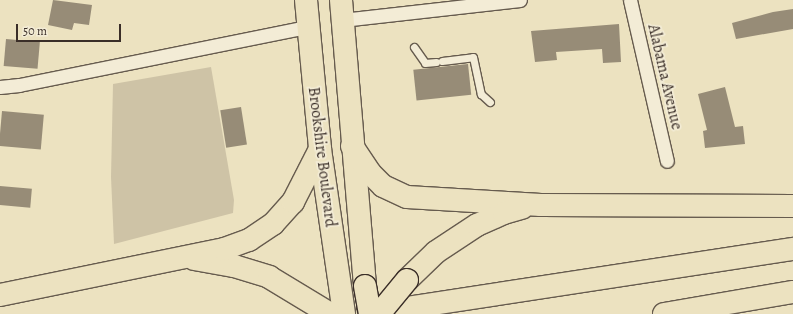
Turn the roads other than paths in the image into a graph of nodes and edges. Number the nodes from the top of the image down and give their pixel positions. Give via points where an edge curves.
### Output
1 (306, 0) edge
2 (520, 0) edge
3 (630, 0) edge
4 (341, 10) edge
5 (307, 27) junction
6 (414, 47) dead end
7 (0, 87) edge
8 (490, 102) dead end
9 (352, 146) junction
10 (320, 149) junction
11 (667, 161) dead end
12 (541, 205) junction
13 (793, 206) edge
14 (793, 249) edge
15 (180, 257) junction
16 (793, 292) edge
17 (0, 295) edge
18 (330, 314) edge
19 (344, 314) edge
20 (364, 314) edge
21 (370, 314) edge
22 (379, 314) edge
23 (664, 314) edge

1 - 5 highway, Brookshire Boulevard
2 - 4 street
3 - 11 street, Alabama Avenue
4 - 9 highway, Brookshire Boulevard
5 - 7 street
5 - 10 highway, Brookshire Boulevard
6 - 8 lane via 425,63 473,56 481,94
9 - 12 highway via 370,173 383,186 407,197
9 - 21 highway, Brookshire Boulevard, bridge
10 - 15 highway via 293,202 273,224 249,240
10 - 19 highway, Brookshire Boulevard
12 - 13 highway
12 - 22 highway, bridge via 504,213 477,225 436,252 407,280
14 - 20 highway
15 - 17 highway
15 - 18 highway via 234,266 269,278
16 - 23 highway

